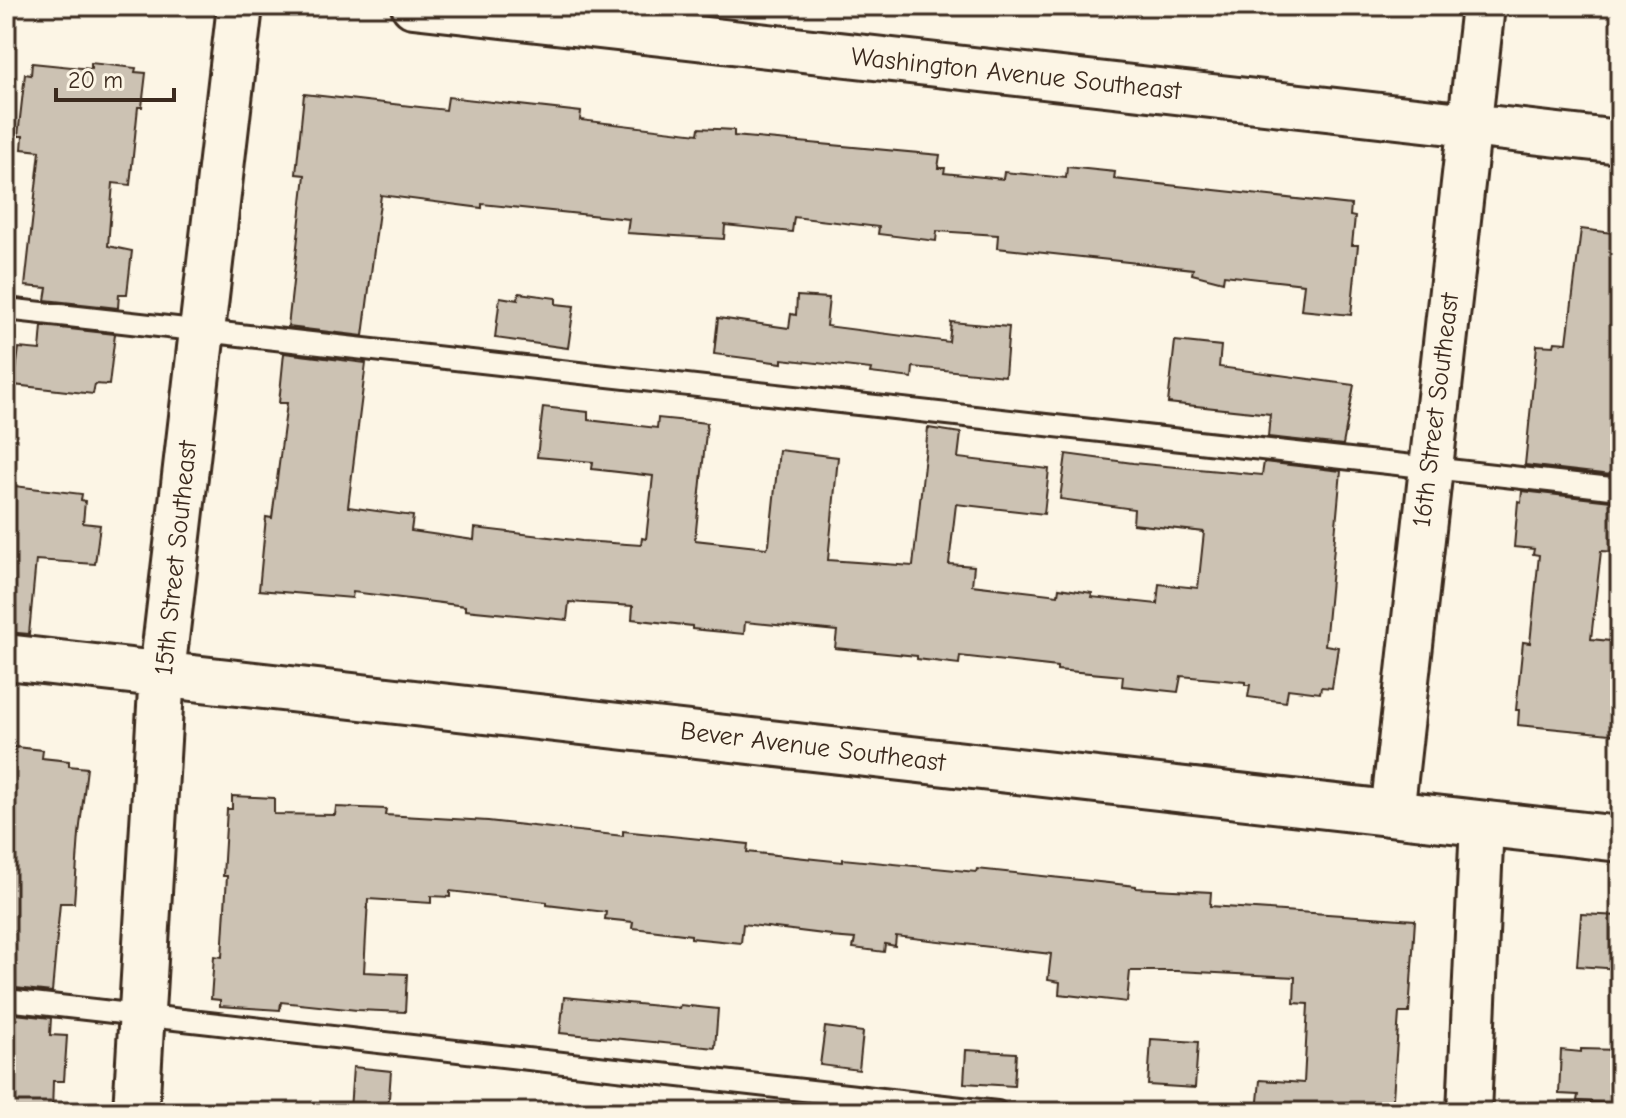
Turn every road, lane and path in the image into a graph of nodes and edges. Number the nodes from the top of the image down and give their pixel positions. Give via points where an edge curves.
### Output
1 (240, 6) edge
2 (413, 6) edge
3 (1483, 6) edge
4 (1469, 125) junction
5 (1620, 142) edge
6 (6, 309) edge
7 (202, 331) junction
8 (1429, 469) junction
9 (1620, 489) edge
10 (6, 657) edge
11 (162, 673) junction
12 (1392, 814) junction
13 (1482, 823) junction
14 (1620, 839) edge
15 (6, 1000) edge
16 (142, 1015) junction
17 (136, 1112) edge
18 (997, 1112) edge
19 (1469, 1112) edge

1 - 7 street, 15th Street Southeast
2 - 4 street, Washington Avenue Southeast
3 - 4 street, 16th Street Southeast
4 - 5 street, Washington Avenue Southeast
4 - 8 street, 16th Street Southeast
6 - 7 lane
7 - 8 lane
7 - 11 street, 15th Street Southeast
8 - 9 lane
8 - 12 street, 16th Street Southeast
10 - 11 street, Bever Avenue Southeast
11 - 12 street, Bever Avenue Southeast
11 - 16 street, 15th Street Southeast
12 - 13 street, Bever Avenue Southeast
13 - 14 street, Bever Avenue Southeast
13 - 19 street
15 - 16 lane
16 - 17 street, 15th Street Southeast
16 - 18 lane

